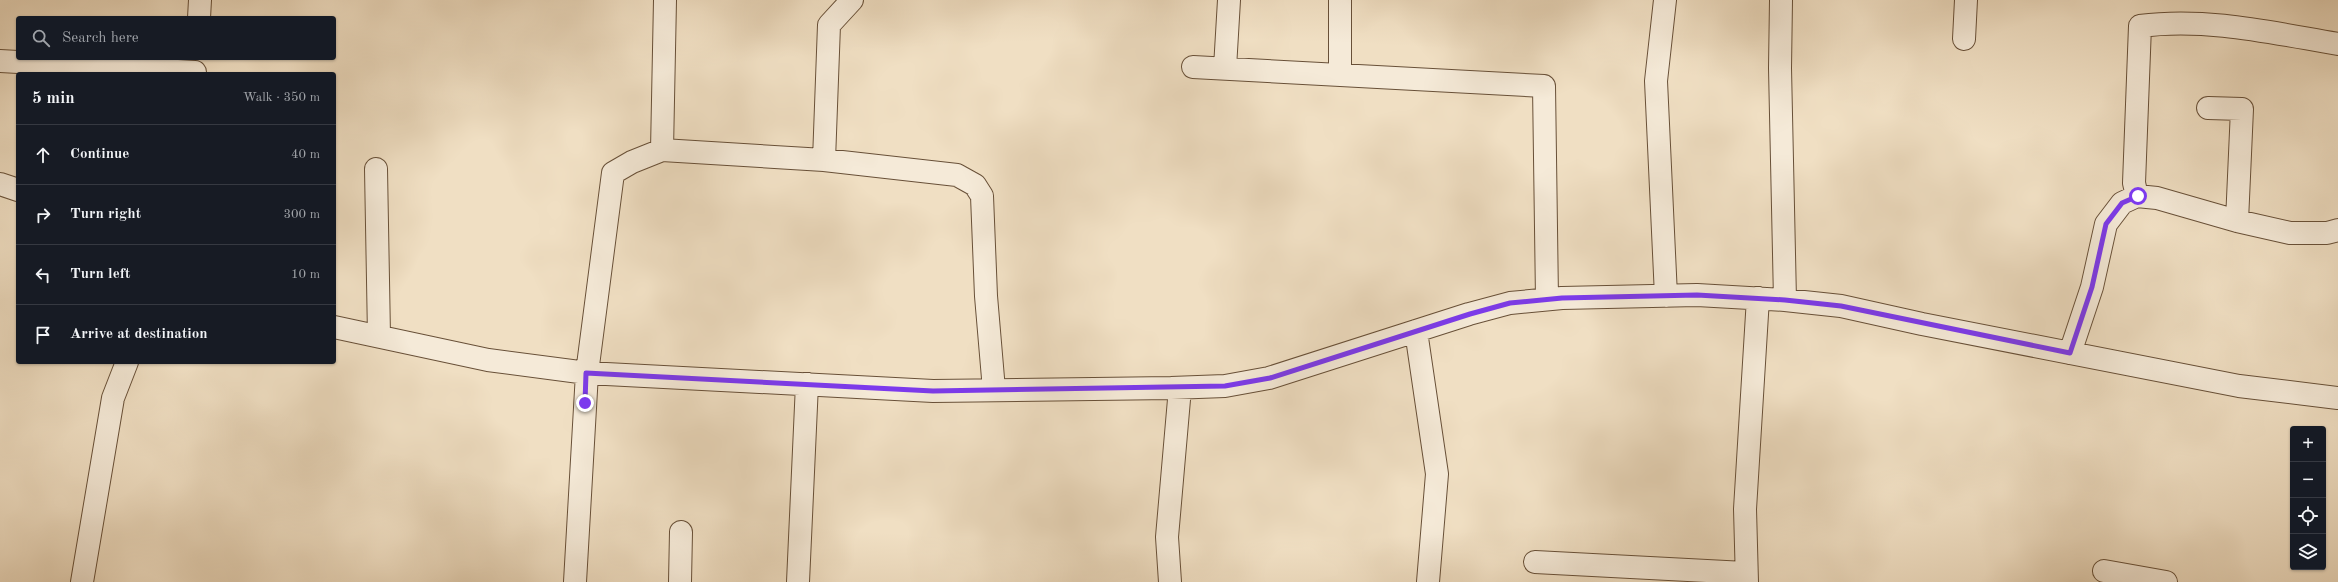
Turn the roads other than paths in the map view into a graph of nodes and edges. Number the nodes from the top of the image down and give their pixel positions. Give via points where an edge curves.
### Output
1 (200, 0) edge
2 (666, 0) edge
3 (852, 0) edge
4 (1229, 0) edge
5 (1340, 0) edge
6 (1665, 0) edge
7 (1781, 0) edge
8 (1966, 0) edge
9 (199, 16) edge
10 (1964, 39) dead end
11 (2338, 44) edge
12 (0, 61) edge
13 (1194, 67) dead end
14 (195, 68) edge
15 (1225, 68) junction
16 (1340, 75) junction
17 (2208, 108) dead end
18 (662, 150) junction
19 (824, 160) junction
20 (376, 168) dead end
21 (0, 184) edge
22 (16, 189) edge
23 (2138, 196) junction
24 (2237, 221) junction
25 (2338, 230) edge
26 (1666, 296) junction
27 (1758, 298) junction
28 (1547, 300) junction
29 (1785, 300) junction
30 (336, 327) edge
31 (1416, 331) junction
32 (379, 336) junction
33 (2070, 353) junction
34 (126, 364) edge
35 (586, 373) junction
36 (807, 384) junction
37 (1180, 388) junction
38 (994, 390) junction
39 (2338, 398) edge
40 (681, 532) dead end
41 (1535, 562) dead end
42 (2104, 571) dead end
43 (1746, 578) edge
44 (82, 582) edge
45 (575, 582) edge
46 (680, 582) edge
47 (798, 582) edge
48 (1170, 582) edge
49 (1428, 582) edge
50 (2166, 582) edge

1 - 9 street
2 - 18 street
3 - 19 street via 829,25
4 - 15 street
5 - 16 street
6 - 26 street via 1656,81
7 - 29 street
8 - 10 street
11 - 23 street via 2229,26 2166,23 2140,26 2134,183
12 - 14 street
13 - 15 street
15 - 16 street
16 - 28 street via 1544,86
17 - 24 street via 2242,109
18 - 19 street
18 - 35 street via 613,173
19 - 38 street via 957,175 975,185 982,196 986,296
20 - 32 street
21 - 22 street
23 - 24 street via 2157,198
23 - 33 street via 2122,203 2106,224 2092,287
24 - 25 street via 2290,233 2327,233
26 - 27 street
26 - 28 street
27 - 29 street
27 - 43 street via 1745,509
28 - 31 street via 1510,303
29 - 33 street via 1841,306
30 - 32 street
31 - 37 street via 1270,378 1225,386
31 - 49 street via 1437,474
32 - 35 street via 488,360
33 - 39 street via 2239,386
34 - 44 street via 113,398
35 - 36 street
35 - 45 street
36 - 38 street via 933,391
36 - 47 street
37 - 38 street
37 - 48 street via 1167,538
40 - 46 street
41 - 43 street
42 - 50 street

